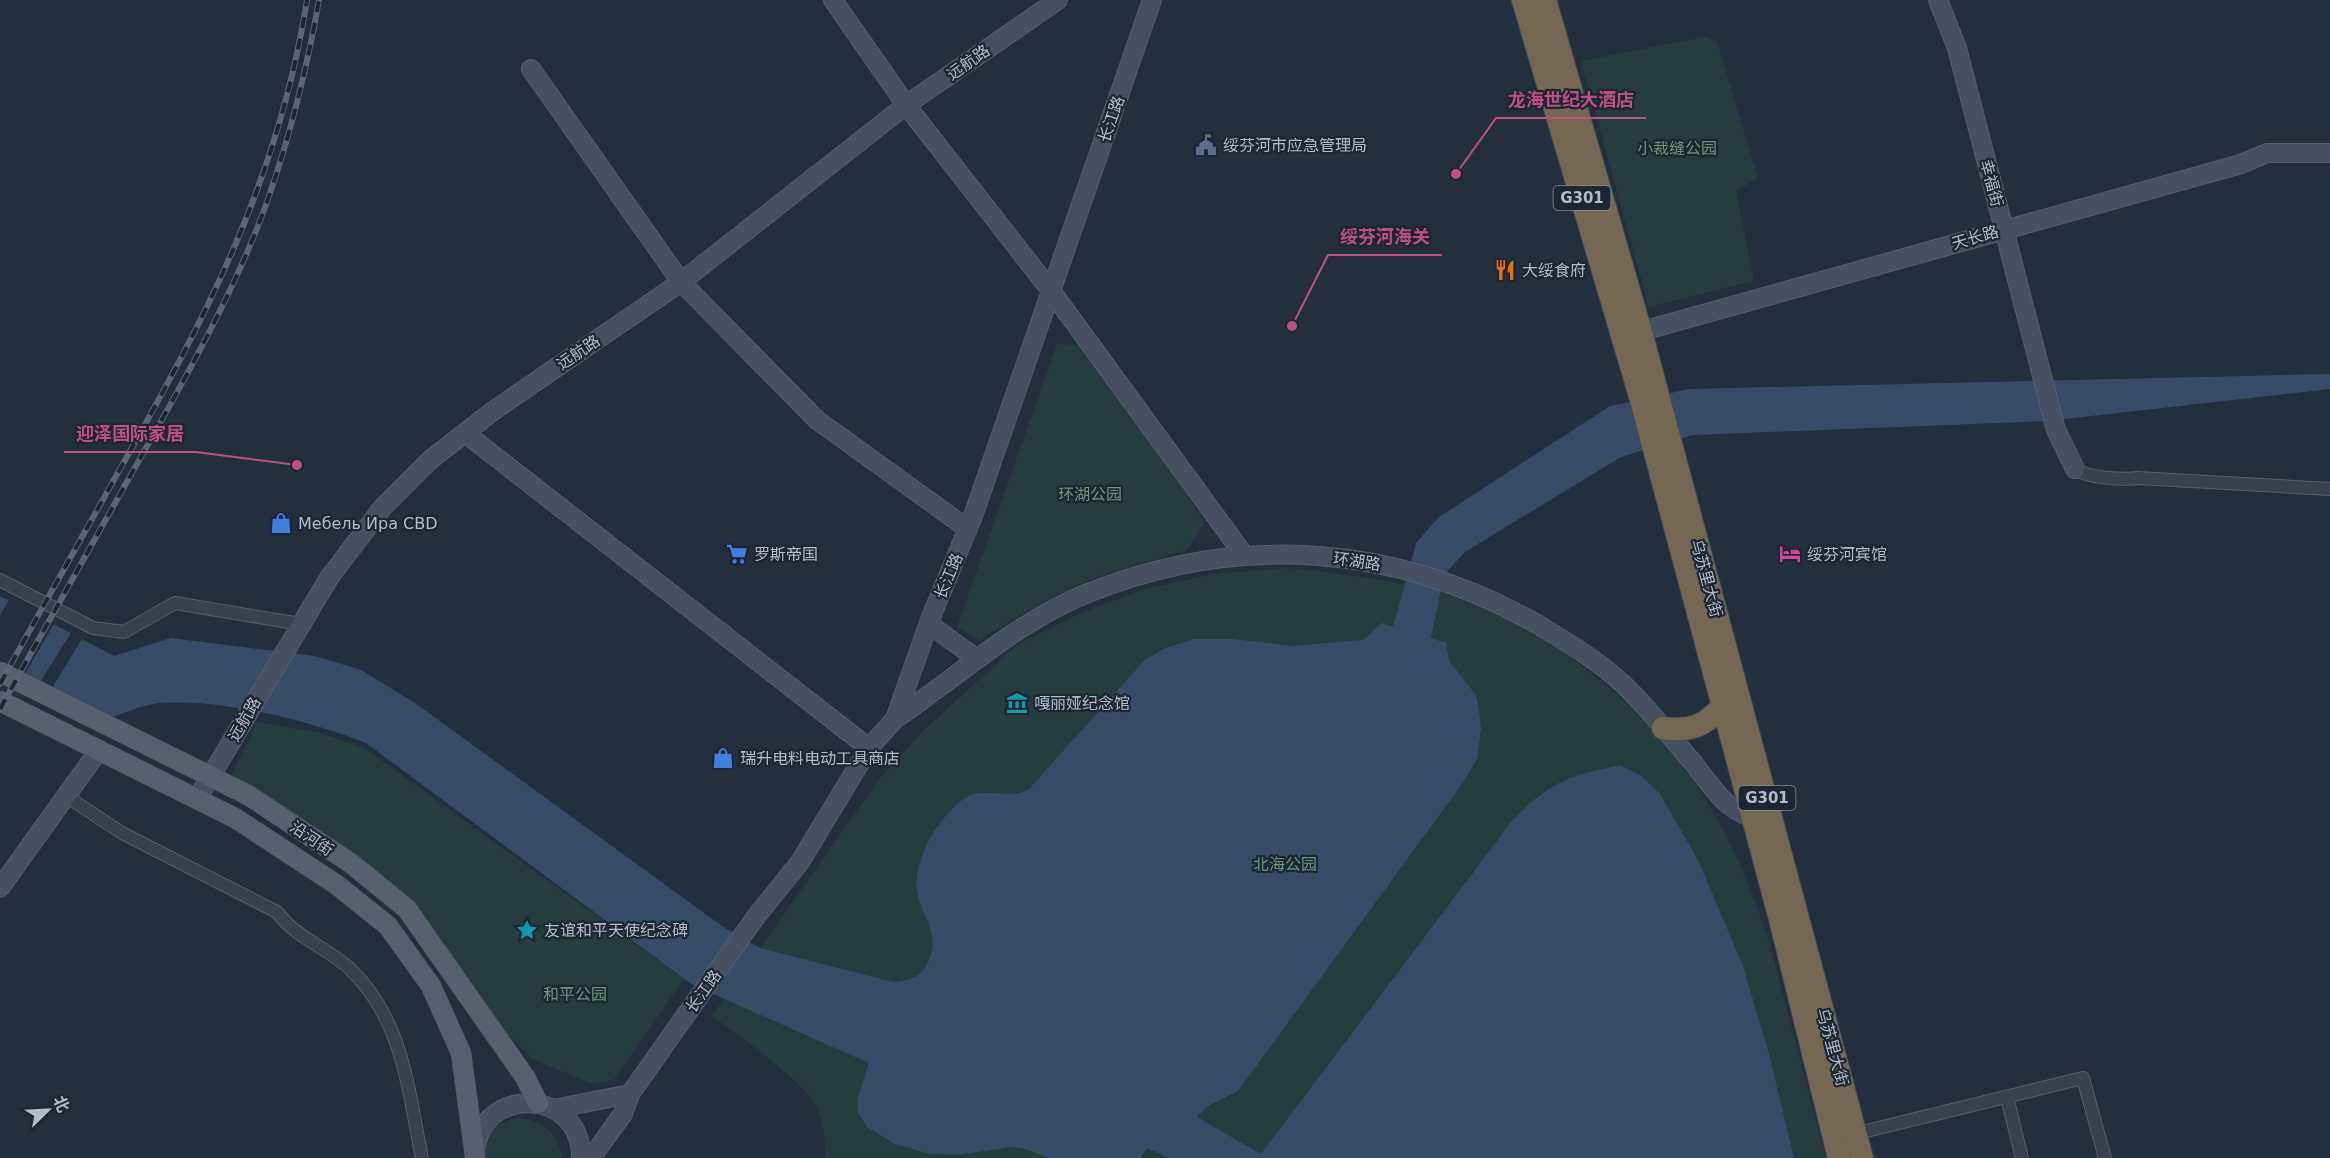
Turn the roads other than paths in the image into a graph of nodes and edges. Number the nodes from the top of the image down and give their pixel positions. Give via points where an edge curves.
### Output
1 (833, 0) edge
2 (1058, 0) edge
3 (1152, 0) edge
4 (1523, 0) edge
5 (1545, 0) edge
6 (1938, 0) edge
7 (531, 69) dead end
8 (906, 105) junction
9 (2330, 153) edge
10 (2004, 229) junction
11 (681, 282) junction
12 (1052, 292) junction
13 (1632, 334) junction
14 (465, 433) junction
15 (1661, 441) junction
16 (2075, 469) joint
17 (2330, 489) edge
18 (968, 529) junction
19 (1244, 555) junction
20 (0, 580) edge
21 (300, 624) junction
22 (929, 624) junction
23 (977, 659) junction
24 (0, 672) edge
25 (0, 700) edge
26 (1722, 707) junction
27 (895, 719) junction
28 (1663, 728) junction
29 (869, 748) junction
30 (99, 750) junction
31 (210, 777) junction
32 (66, 796) junction
33 (197, 799) junction
34 (1762, 821) junction
35 (0, 888) edge
36 (630, 1094) junction
37 (2007, 1097) junction
38 (545, 1106) junction
39 (1843, 1144) edge
40 (475, 1157) edge
41 (422, 1158) edge
42 (581, 1158) edge
43 (591, 1158) edge
44 (1862, 1158) edge
45 (2022, 1158) edge
46 (2105, 1158) edge

1 - 8 street
2 - 8 street, 远航路
3 - 12 street, 长江路
4 - 13 highway, 乌苏里大街 / G301
5 - 13 highway, 乌苏里大街 / G301
6 - 10 street, 幸福街 via 1957,48
7 - 11 street
8 - 11 street, 远航路
8 - 12 street
9 - 10 street, 天长路 via 2266,153 2241,164
10 - 13 street, 天长路
10 - 16 street, 幸福街 via 2056,430
11 - 14 street, 远航路
11 - 18 street via 817,420
12 - 18 street, 长江路
12 - 19 street
13 - 15 highway, 乌苏里大街 / G301
14 - 21 street, 远航路 via 430,459 382,508
14 - 29 street
15 - 26 highway, 乌苏里大街 / G301
15 - 34 highway, 乌苏里大街 / G301
16 - 17 street via 2085,476 2126,480
18 - 22 street, 长江路
19 - 23 street, 环湖路 via 1185,564 1087,594 1029,623
19 - 28 street, 环湖路 via 1302,554 1394,567 1456,585 1521,615 1574,647 1623,684
20 - 21 street via 93,628 124,632 175,603
21 - 31 street, 远航路
22 - 23 street
22 - 27 street, 长江路
23 - 27 street, 环湖路
24 - 31 main road, 沿河街
25 - 30 main road, 沿河街
26 - 28 highway via 1710,720 1691,730
26 - 34 highway, 乌苏里大街 / G301
27 - 29 street, 长江路
28 - 34 street, 环湖路 via 1724,801
29 - 36 street, 长江路 via 800,862 755,918
30 - 32 street
30 - 33 main road, 沿河街
31 - 33 street, 远航路
31 - 38 main road, 沿河街 via 248,795 352,864 407,909
32 - 35 street
32 - 41 street via 122,833 277,912 288,927 349,968 376,998 399,1044
33 - 40 main road, 沿河街 via 235,818 337,885 388,926 431,986 461,1053
34 - 39 highway, 乌苏里大街 / G301 via 1780,919
36 - 38 street
36 - 43 street, 长江路 via 623,1113
37 - 39 street
37 - 45 street
37 - 46 street via 2083,1078
38 - 40 street via 517,1103 490,1118 478,1136
38 - 42 street via 567,1119 577,1134
39 - 44 highway, 乌苏里大街 / G301

